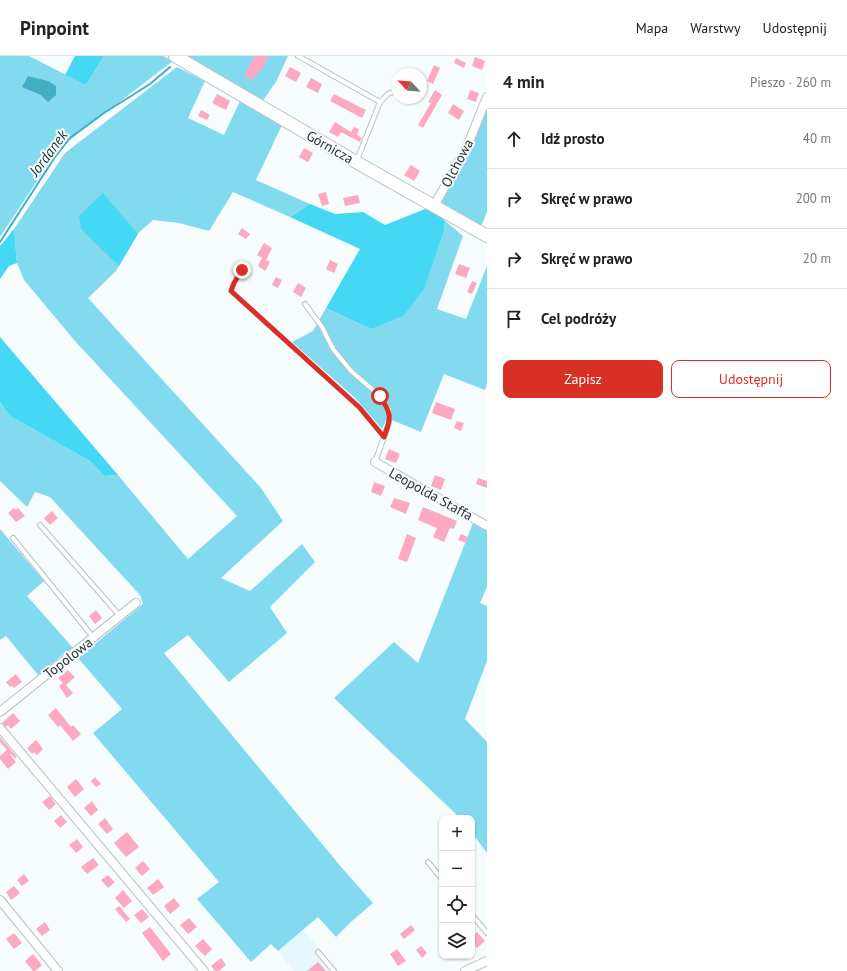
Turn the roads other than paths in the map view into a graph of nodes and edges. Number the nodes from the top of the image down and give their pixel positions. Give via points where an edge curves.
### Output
1 (175, 56) edge
2 (298, 56) edge
3 (391, 93) edge
4 (487, 98) edge
5 (380, 102) junction
6 (356, 162) junction
7 (434, 206) junction
8 (487, 236) edge
9 (305, 304) dead end
10 (375, 462) joint
11 (40, 524) dead end
12 (487, 526) edge
13 (13, 538) dead end
14 (136, 604) dead end
15 (120, 616) junction
16 (94, 638) junction
17 (0, 712) edge
18 (0, 728) edge
19 (428, 862) dead end
20 (439, 876) edge
21 (0, 900) edge
22 (475, 919) edge
23 (487, 933) edge
24 (318, 952) dead end
25 (487, 962) edge
26 (58, 971) edge
27 (204, 971) edge
28 (334, 971) edge
29 (465, 971) edge

1 - 6 street, Górnicza
2 - 5 lane
3 - 5 lane
4 - 7 street, Olchowa via 468,147
5 - 6 lane
6 - 7 street, Górnicza
7 - 8 street, Górnicza
9 - 10 lane via 322,327 333,349 351,371 380,396 389,410 390,423
10 - 12 street, Leopolda Staffa
11 - 15 lane
13 - 16 lane
14 - 15 street, Topolowa
15 - 16 street, Topolowa
16 - 17 street, Topolowa
18 - 27 street
19 - 20 lane
21 - 26 street
22 - 23 lane
24 - 28 lane
25 - 29 street

